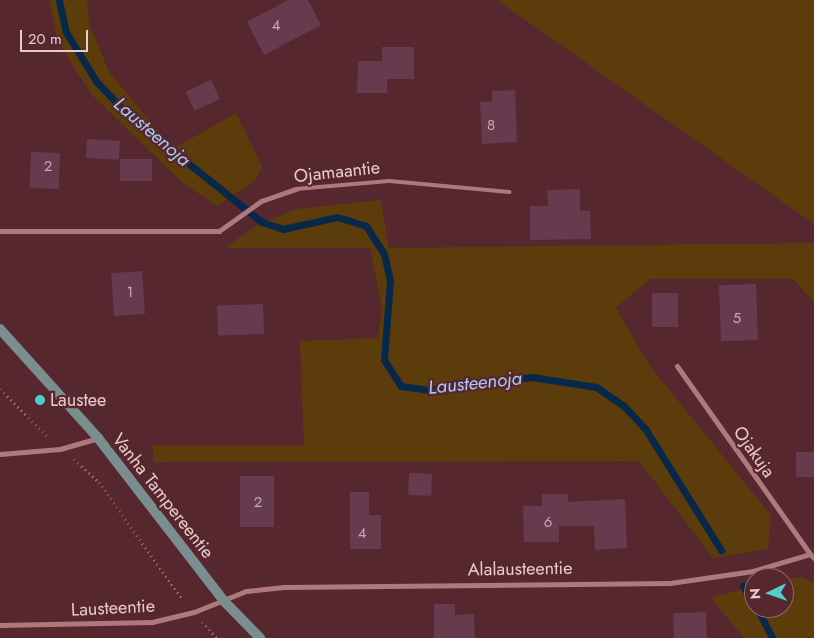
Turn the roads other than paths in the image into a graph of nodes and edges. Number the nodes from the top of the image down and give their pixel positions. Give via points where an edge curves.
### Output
1 (296, 188) joint
2 (508, 192) dead end
3 (0, 231) edge
4 (0, 330) edge
5 (677, 366) dead end
6 (98, 438) junction
7 (0, 454) edge
8 (812, 556) edge
9 (224, 600) junction
10 (0, 625) edge
11 (260, 638) edge

1 - 2 lane, Ojamaantie via 390,181
1 - 3 street, Ojamaantie via 261,201 235,223 202,233
4 - 6 main road, Vanha Tampereentie
5 - 8 street, Ojakuja
6 - 7 street via 60,449
6 - 9 main road, Vanha Tampereentie
8 - 9 street, Alalausteentie via 753,571 670,583 284,587 246,591
9 - 10 street, Lausteentie via 194,612 152,622
9 - 11 main road, Vanha Tampereentie

